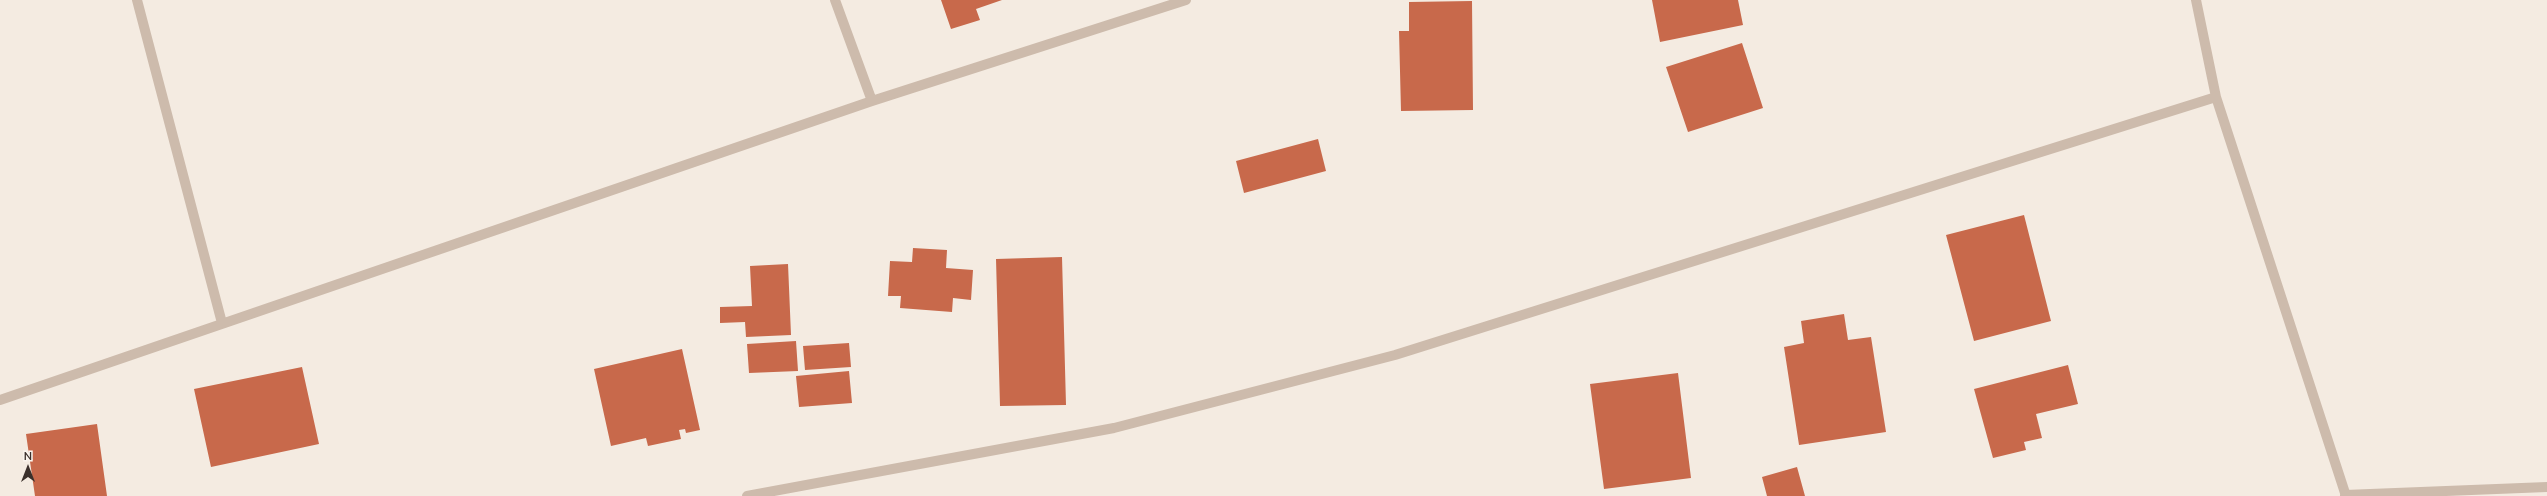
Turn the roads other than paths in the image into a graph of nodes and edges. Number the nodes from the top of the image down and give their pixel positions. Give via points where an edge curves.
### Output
1 (136, 0) edge
2 (835, 0) edge
3 (1186, 0) edge
4 (2196, 0) edge
5 (2216, 97) junction
6 (872, 101) junction
7 (222, 324) junction
8 (0, 400) edge
9 (2547, 487) edge
10 (747, 496) edge
11 (2345, 496) edge

1 - 7 street
2 - 6 street
3 - 6 street
4 - 5 street
5 - 10 street via 1388,357 1114,428
5 - 11 street
6 - 7 street
7 - 8 street
9 - 11 street

